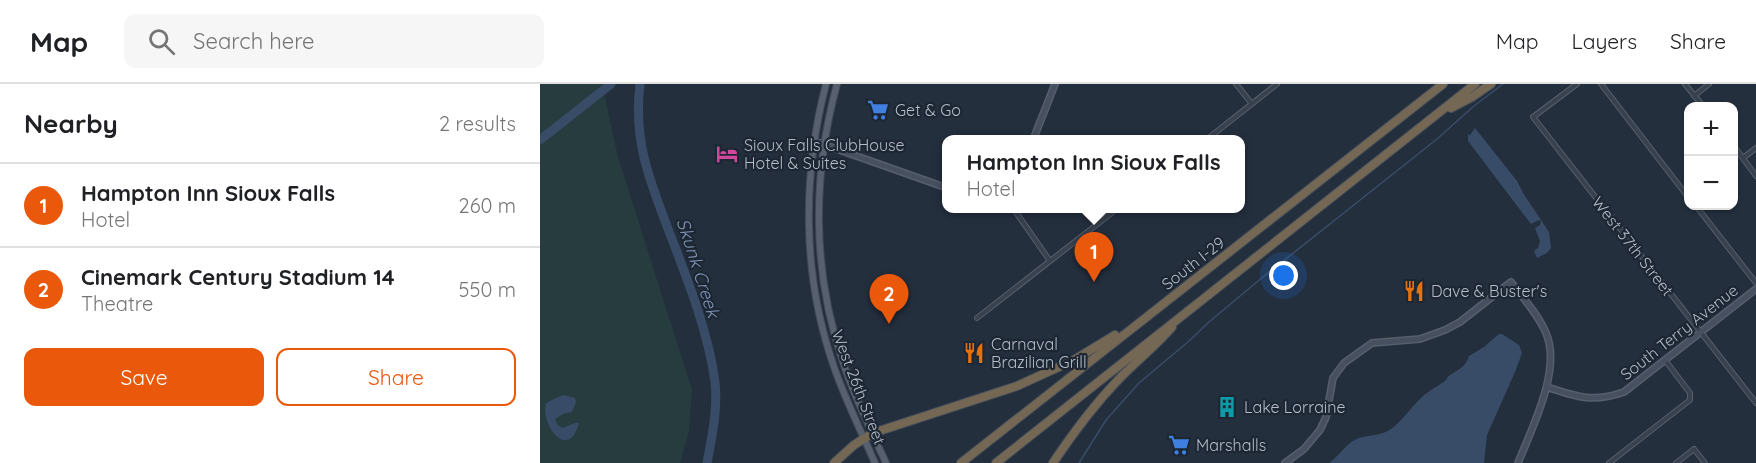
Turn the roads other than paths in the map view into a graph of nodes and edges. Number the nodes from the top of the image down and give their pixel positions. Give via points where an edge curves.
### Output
1 (826, 84) edge
2 (837, 84) edge
3 (1056, 84) edge
4 (1236, 84) edge
5 (1278, 84) edge
6 (1443, 84) edge
7 (1475, 84) edge
8 (1491, 84) edge
9 (1577, 84) edge
10 (1600, 84) edge
11 (1685, 84) edge
12 (1709, 84) edge
13 (1694, 96) junction
14 (1699, 102) edge
15 (1252, 104) junction
16 (1434, 117) junction
17 (1035, 135) edge
18 (1212, 135) edge
19 (814, 141) junction
20 (823, 144) junction
21 (1756, 148) edge
22 (1738, 151) edge
23 (1743, 158) junction
24 (1756, 176) edge
25 (942, 186) edge
26 (1684, 190) edge
27 (1698, 210) edge
28 (1016, 213) edge
29 (1112, 213) edge
30 (1050, 261) junction
31 (1756, 283) edge
32 (1756, 289) edge
33 (1154, 310) junction
34 (1183, 314) junction
35 (977, 318) dead end
36 (1700, 332) junction
37 (1665, 360) junction
38 (1547, 387) junction
39 (1756, 403) edge
40 (873, 433) junction
41 (864, 438) junction
42 (834, 463) edge
43 (874, 463) edge
44 (886, 463) edge
45 (961, 463) edge
46 (996, 463) edge
47 (1053, 463) edge
48 (1285, 463) edge
49 (1518, 463) edge
50 (1610, 463) edge
51 (1676, 463) edge
52 (1706, 463) edge

1 - 19 main road, West 26th Street
2 - 20 main road, West 26th Street
3 - 17 street
4 - 15 street
5 - 15 street
6 - 33 highway, South I-29
7 - 16 highway, South I-29
8 - 16 highway
9 - 36 street, West 37th Street via 1533,117
10 - 26 street
11 - 13 street
12 - 13 street
13 - 14 street
15 - 18 street
16 - 34 highway, South I-29
19 - 20 street
19 - 41 main road, West 26th Street via 808,230 816,296 834,367
20 - 25 street
20 - 40 main road, West 26th Street via 818,207 824,286 843,364
21 - 23 street
22 - 23 street
23 - 24 street
27 - 31 street
28 - 30 street
29 - 30 street
30 - 35 street
32 - 36 street, South Terry Avenue
33 - 40 highway via 1096,348 1034,380
33 - 45 highway, South I-29
34 - 46 highway, South I-29
34 - 47 highway via 1098,402
36 - 37 street, South Terry Avenue
36 - 39 street, West 37th Street
37 - 38 street, South Terry Avenue via 1624,392 1603,398 1576,397
37 - 50 street via 1690,398
38 - 48 street via 1551,348 1547,334 1511,282 1460,322 1438,333 1420,339 1372,343 1344,363 1333,378 1320,430
38 - 49 street
40 - 41 highway
40 - 44 main road, West 26th Street
41 - 42 highway
41 - 43 main road, West 26th Street
51 - 52 street via 1694,449

